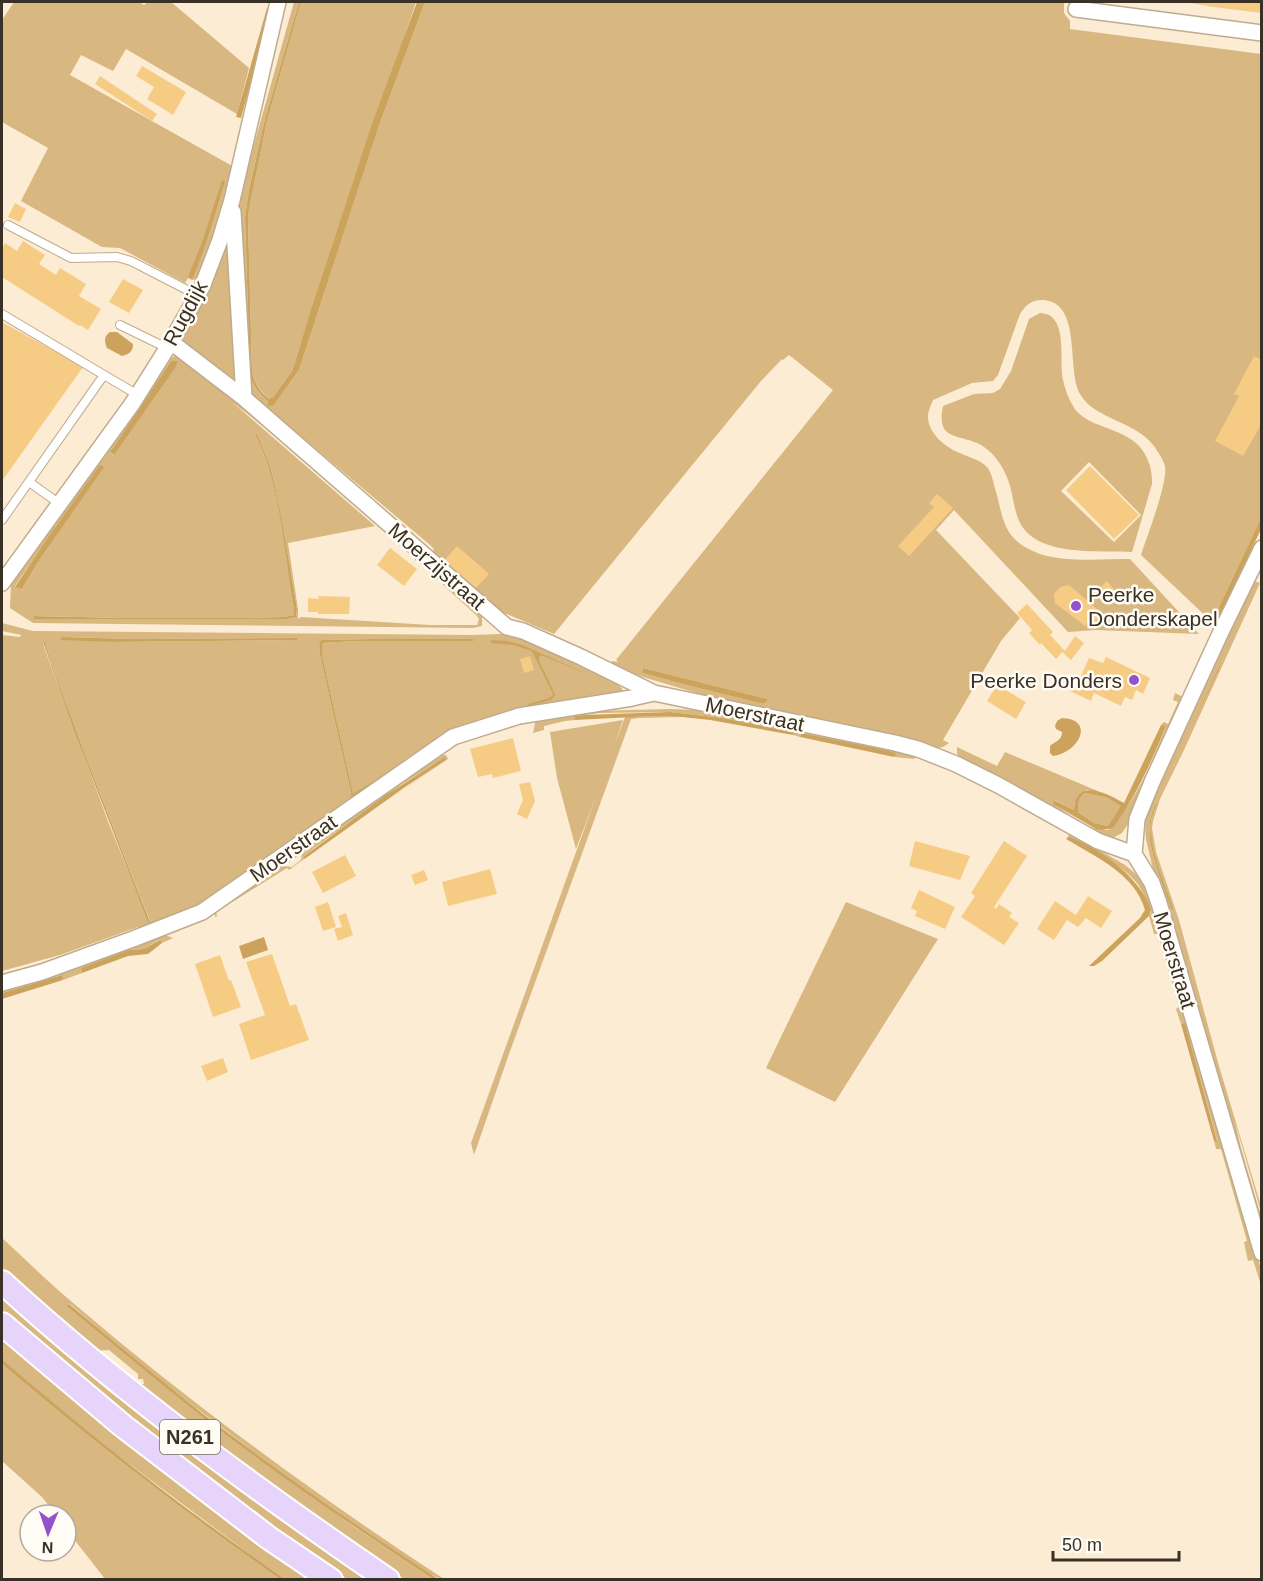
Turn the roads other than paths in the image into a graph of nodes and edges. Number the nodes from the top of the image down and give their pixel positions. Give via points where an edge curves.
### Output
1 (278, 2) edge
2 (1076, 9) dead end
3 (1262, 33) edge
4 (232, 200) junction
5 (8, 225) dead end
6 (197, 295) junction
7 (2, 314) edge
8 (120, 325) dead end
9 (169, 345) junction
10 (104, 375) junction
11 (138, 395) junction
12 (244, 398) junction
13 (29, 482) junction
14 (60, 504) junction
15 (2, 520) edge
16 (1262, 548) edge
17 (2, 583) edge
18 (654, 693) junction
19 (1134, 854) junction
20 (2, 983) edge
21 (1262, 1253) edge
22 (2, 1282) edge
23 (2, 1324) edge
24 (331, 1580) edge
25 (388, 1580) edge

1 - 4 street, Rugdijk
2 - 3 street
4 - 6 street, Rugdijk
4 - 12 street
5 - 6 lane via 71,258 117,257 131,261
6 - 9 street, Rugdijk
7 - 10 lane
8 - 9 lane
9 - 11 street, Rugdijk
9 - 12 street, Moerzijstraat
10 - 11 lane
10 - 13 lane
11 - 14 street, Rugdijk
12 - 18 street, Moerzijstraat via 507,627
13 - 14 lane
13 - 15 lane
14 - 17 street, Rugdijk
16 - 19 street via 1137,819
18 - 19 street, Moerstraat via 918,749 967,769 1098,841
18 - 20 street, Moerstraat via 519,716 453,737 202,912 42,972
19 - 21 street, Moerstraat via 1159,903
22 - 25 main road, N261 via 145,1403
23 - 24 main road, N261 via 132,1433 269,1538

